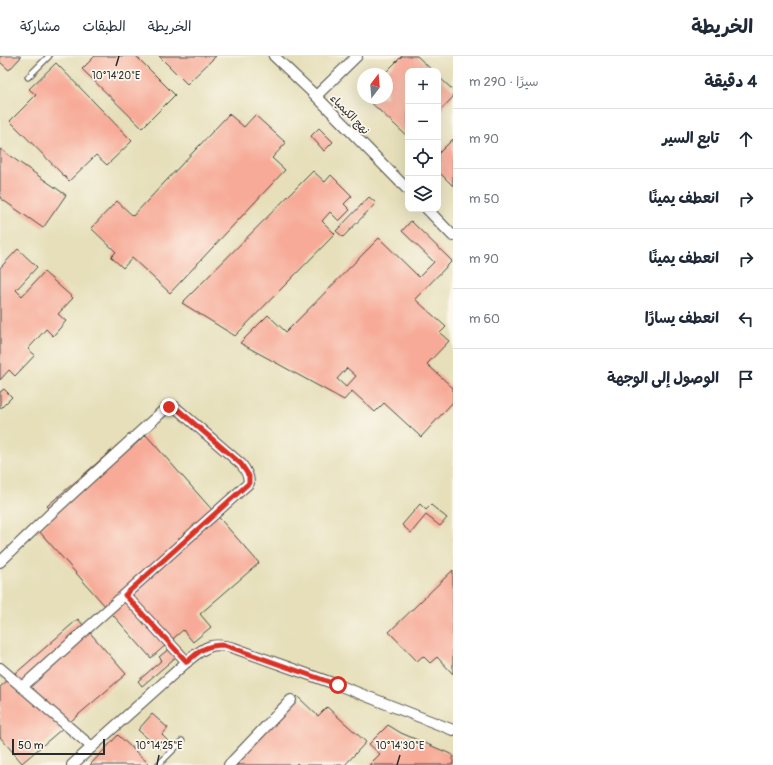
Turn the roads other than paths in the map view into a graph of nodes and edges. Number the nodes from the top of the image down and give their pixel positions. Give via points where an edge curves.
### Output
1 (49, 56) edge
2 (274, 56) edge
3 (357, 56) edge
4 (28, 77) dead end
5 (316, 96) junction
6 (405, 187) edge
7 (430, 212) edge
8 (453, 236) edge
9 (0, 562) edge
10 (125, 595) junction
11 (187, 662) junction
12 (0, 668) edge
13 (22, 687) junction
14 (291, 700) dead end
15 (453, 730) edge
16 (182, 741) dead end
17 (92, 747) junction
18 (72, 765) edge
19 (158, 765) edge
20 (229, 765) edge

1 - 4 lane
2 - 5 street, نهج الكيمياء
3 - 5 street
5 - 6 street, نهج الكيمياء
7 - 8 street
9 - 10 street via 164,410 175,407 241,464 249,476 249,483
10 - 11 street
10 - 13 street
11 - 15 street via 206,647 224,645 338,685
11 - 17 street
12 - 13 street
13 - 17 street
14 - 20 street
16 - 19 lane
17 - 18 street

